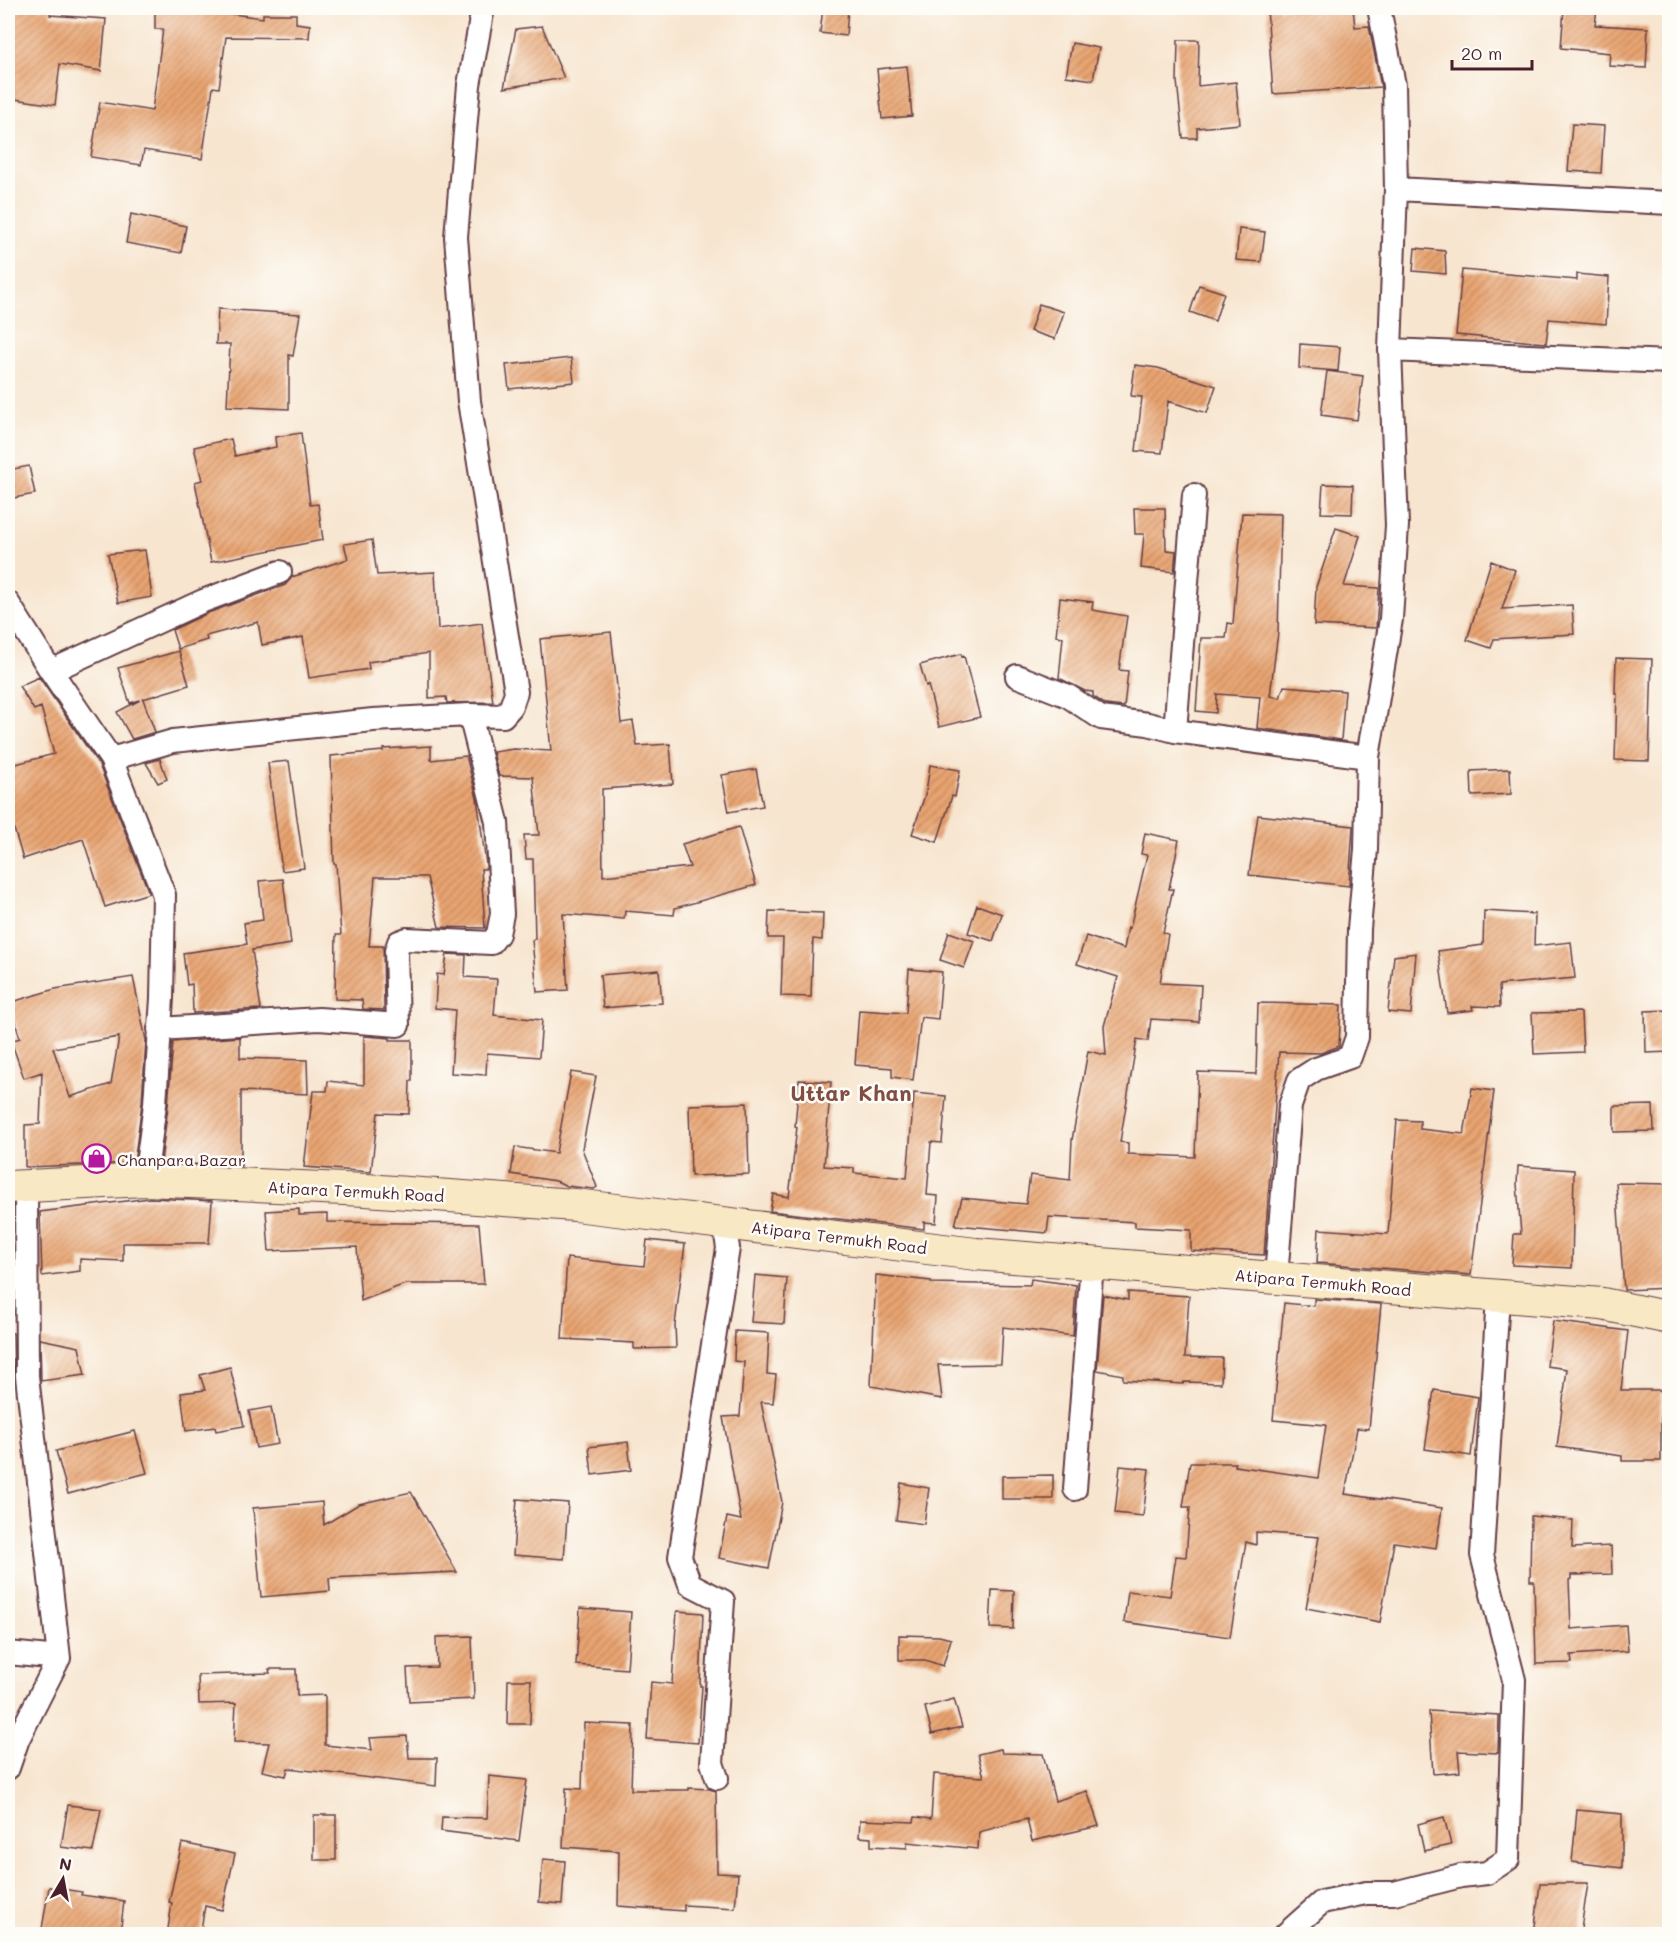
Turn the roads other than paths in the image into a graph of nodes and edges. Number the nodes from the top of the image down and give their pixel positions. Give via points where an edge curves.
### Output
1 (483, 8) edge
2 (1379, 8) edge
3 (1396, 189) junction
4 (1670, 203) edge
5 (1390, 350) junction
6 (1670, 362) edge
7 (1194, 495) dead end
8 (280, 572) dead end
9 (8, 603) edge
10 (51, 671) junction
11 (1017, 676) dead end
12 (470, 715) junction
13 (1175, 731) junction
14 (1368, 757) junction
15 (111, 759) junction
16 (159, 1029) junction
17 (145, 1180) junction
18 (17, 1186) edge
19 (724, 1222) junction
20 (1092, 1263) junction
21 (1276, 1277) junction
22 (1498, 1297) junction
23 (1670, 1318) edge
24 (1075, 1489) dead end
25 (8, 1653) edge
26 (59, 1658) junction
27 (8, 1768) edge
28 (717, 1778) dead end
29 (1286, 1935) edge

1 - 12 street via 469,85 456,237 469,401 516,693 503,716
2 - 3 street via 1394,85
3 - 4 street
3 - 5 street
5 - 6 street
5 - 14 street via 1397,525 1391,619
7 - 13 street
8 - 10 street via 203,601
9 - 10 street
10 - 15 street
11 - 13 street via 1068,696 1101,718
12 - 15 street via 373,720 173,741
12 - 16 street via 497,822 502,914 498,934 490,944 407,939 399,942 398,1025 319,1019
13 - 14 street
14 - 21 street via 1357,1037 1350,1057 1316,1069 1299,1080 1290,1106
15 - 16 street via 164,895
16 - 17 street
17 - 18 main road, Atipara Termukh Road
17 - 19 main road, Atipara Termukh Road via 574,1205
18 - 26 street via 27,1376
19 - 20 main road, Atipara Termukh Road via 976,1254
19 - 28 street via 728,1248 680,1557 690,1584 723,1601 712,1763
20 - 21 main road, Atipara Termukh Road
20 - 24 street
21 - 22 main road, Atipara Termukh Road
22 - 23 main road, Atipara Termukh Road via 1602,1304
22 - 29 street via 1482,1555 1514,1680 1508,1859 1487,1873 1394,1893 1366,1893 1322,1902
25 - 26 street
26 - 27 street via 18,1739

